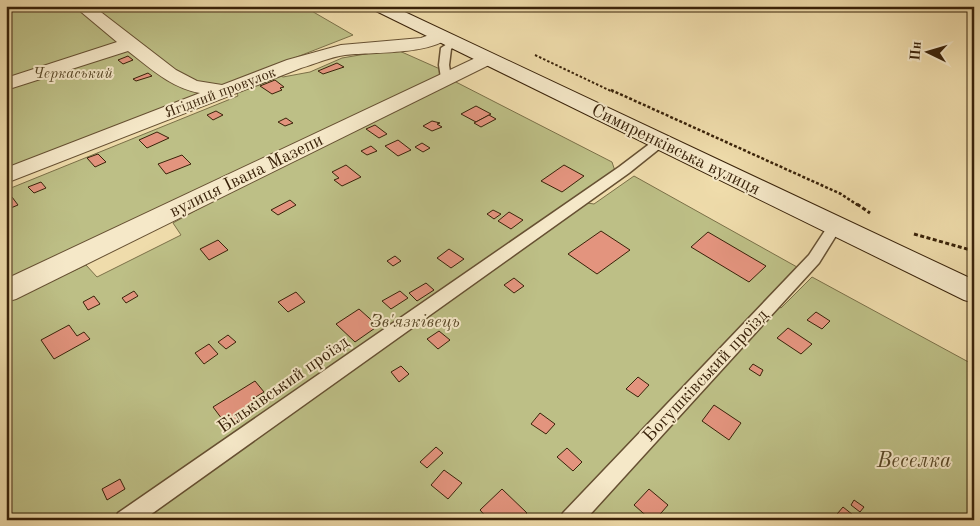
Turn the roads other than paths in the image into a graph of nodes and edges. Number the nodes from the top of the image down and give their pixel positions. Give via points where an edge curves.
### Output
1 (82, 6) edge
2 (378, 6) edge
3 (446, 39) junction
4 (130, 44) junction
5 (486, 59) junction
6 (446, 78) junction
7 (6, 84) edge
8 (222, 91) junction
9 (660, 142) junction
10 (6, 176) edge
11 (836, 226) junction
12 (6, 291) edge
13 (974, 292) edge
14 (124, 520) edge
15 (570, 520) edge

1 - 4 street
2 - 3 street, Симиренківська вулиця
3 - 5 street, Симиренківська вулиця
3 - 6 lane
3 - 8 street, Ягідний провулок via 341,50
4 - 7 street
4 - 8 street via 169,74 192,86
5 - 6 street, вулиця Івана Мазепи
5 - 9 street, Симиренківська вулиця
6 - 12 street, вулиця Івана Мазепи
8 - 10 street, Ягідний провулок
9 - 11 street, Симиренківська вулиця
9 - 14 lane, Більківський проїзд
11 - 13 street, Симиренківська вулиця
11 - 15 lane, Богушківський проїзд via 814,259

